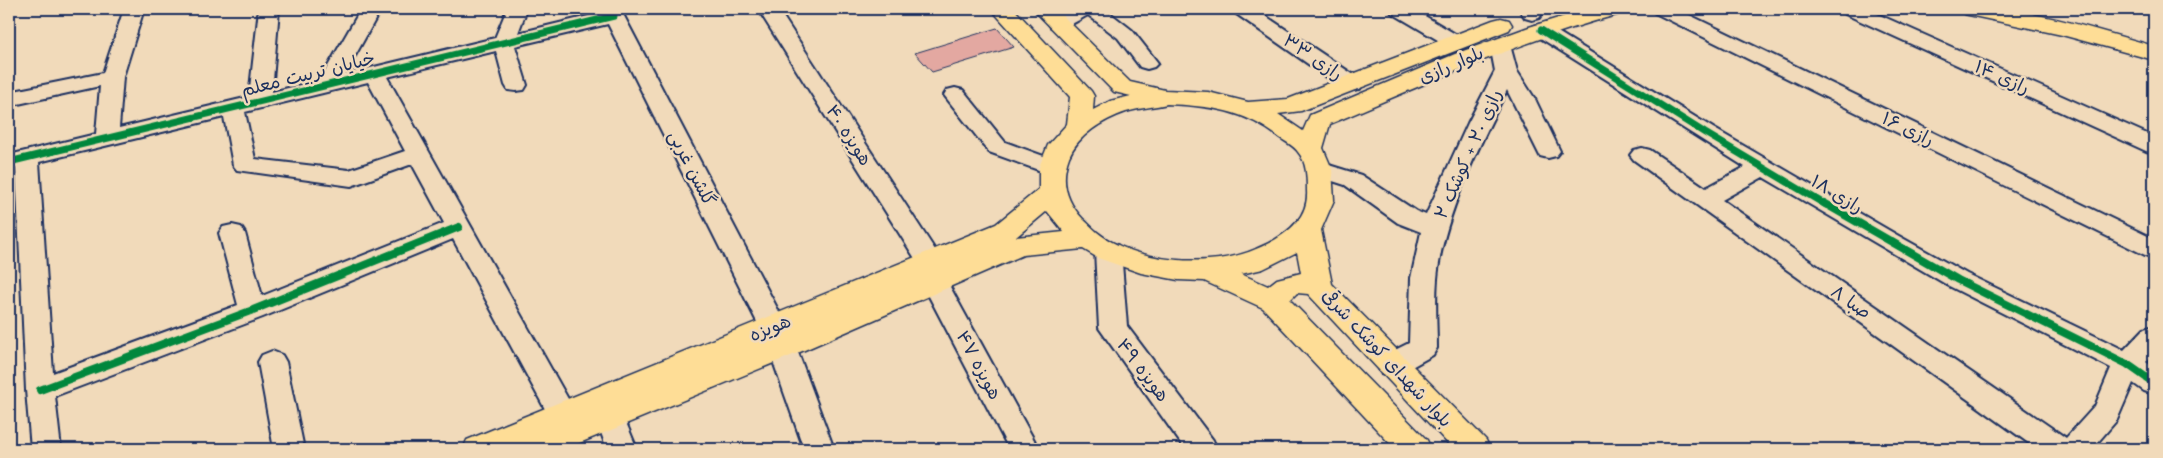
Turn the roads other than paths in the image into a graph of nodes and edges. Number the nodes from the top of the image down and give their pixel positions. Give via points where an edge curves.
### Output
1 (134, 9) edge
2 (269, 9) edge
3 (371, 9) edge
4 (517, 9) edge
5 (768, 9) edge
6 (1002, 9) edge
7 (1084, 9) edge
8 (1093, 9) edge
9 (1242, 9) edge
10 (1399, 9) edge
11 (1612, 9) edge
12 (1662, 9) edge
13 (1850, 9) edge
14 (1972, 9) edge
15 (2033, 9) edge
16 (615, 12) edge
17 (1051, 16) edge
18 (1538, 16) edge
19 (2154, 40) edge
20 (504, 42) junction
21 (1455, 42) junction
22 (1500, 45) junction
23 (2154, 53) edge
24 (1147, 63) dead end
25 (1506, 71) junction
26 (374, 74) junction
27 (112, 77) junction
28 (1352, 84) junction
29 (328, 85) junction
30 (516, 85) dead end
31 (955, 95) dead end
32 (1167, 97) junction
33 (9, 99) edge
34 (260, 101) junction
35 (233, 108) junction
36 (1248, 110) junction
37 (1079, 126) junction
38 (107, 138) junction
39 (2154, 146) edge
40 (1548, 151) dead end
41 (418, 154) junction
42 (1642, 155) dead end
43 (1314, 159) junction
44 (18, 160) edge
45 (1763, 167) junction
46 (1052, 180) junction
47 (1705, 199) junction
48 (459, 227) junction
49 (1435, 228) junction
50 (1307, 230) junction
51 (232, 233) dead end
52 (1097, 245) junction
53 (2154, 249) edge
54 (1208, 271) junction
55 (932, 272) junction
56 (1318, 286) junction
57 (1273, 301) junction
58 (253, 310) junction
59 (2154, 336) edge
60 (777, 337) junction
61 (272, 362) dead end
62 (2127, 364) junction
63 (1391, 365) junction
64 (2154, 383) edge
65 (40, 390) junction
66 (562, 414) junction
67 (610, 416) junction
68 (46, 449) edge
69 (288, 449) edge
70 (479, 449) edge
71 (531, 449) edge
72 (622, 449) edge
73 (819, 449) edge
74 (1024, 449) edge
75 (1202, 449) edge
76 (1415, 449) edge
77 (1474, 449) edge
78 (2059, 449) edge
79 (2074, 449) edge

1 - 27 street
2 - 34 street
3 - 29 street
4 - 20 street
5 - 55 street, هویزه ۴۰
6 - 37 main road via 1082,96
7 - 17 street
8 - 24 street via 1125,34
9 - 28 street, رازی ۳۳
10 - 21 street
11 - 18 main road, بلوار رازی via 1567,20
12 - 53 street, رازی ۱۶
13 - 39 street, رازی ۱۴
14 - 23 main road
15 - 19 main road
16 - 20 street, خیایان تربیت معلم
16 - 60 street, گلشن غربی
17 - 32 main road via 1122,87
18 - 21 main road, بلوار رازی
18 - 22 main road, بلوار رازی
18 - 45 street, رازی ۱۸
20 - 26 street, خیایان تربیت معلم
20 - 30 street
21 - 28 main road, بلوار رازی
22 - 25 street, رازی ۲۰ + کوشک ۲
22 - 43 main road, بلوار رازی via 1319,120
25 - 40 street via 1524,99
25 - 49 street, رازی ۲۰ + کوشک ۲ via 1479,123
26 - 29 street, خیایان تربیت معلم
26 - 41 street
27 - 33 street
27 - 38 street
28 - 36 main road, بلوار رازی via 1292,106
29 - 34 street, خیایان تربیت معلم
31 - 46 street via 997,147
32 - 36 main road via 1208,100
32 - 37 main road via 1118,106
34 - 35 street, خیایان تربیت معلم
35 - 38 street, خیایان تربیت معلم
35 - 41 street via 245,164 351,178
36 - 43 main road via 1277,123
37 - 46 main road via 1061,145
38 - 44 street, خیایان تربیت معلم
41 - 48 street
42 - 47 street, صبا ۸
43 - 49 street via 1353,180 1408,217
43 - 50 main road via 1321,200
44 - 65 street
45 - 47 street
45 - 62 street, رازی ۱۸ via 1958,280
46 - 52 main road via 1061,212
46 - 55 main road, هویزه via 1006,231
47 - 78 street, صبا ۸
48 - 58 street
48 - 66 street
49 - 63 street, رازی ۲۰ + کوشک ۲ via 1424,278 1423,348
50 - 54 main road via 1284,248 1253,262
50 - 56 main road, بلوار شهدای کوشک شرقی
51 - 58 street
52 - 54 main road via 1141,263 1178,270
52 - 55 main road, هویزه via 1018,246
52 - 75 street, هویزه ۴۹ via 1113,328
54 - 57 main road
55 - 60 main road, هویزه
55 - 74 street, هویزه ۴۷
56 - 57 main road via 1303,282 1288,285
56 - 63 main road, بلوار شهدای کوشک شرقی
57 - 76 main road
58 - 65 street
59 - 62 street
60 - 66 main road, هویزه
60 - 67 main road, هویزه
60 - 73 street, گلشن غربی
61 - 69 street
62 - 64 street, رازی ۱۸
62 - 79 street via 2107,412
63 - 77 main road, بلوار شهدای کوشک شرقی
65 - 68 street
66 - 70 main road, هویزه
67 - 71 main road, هویزه
67 - 72 street

